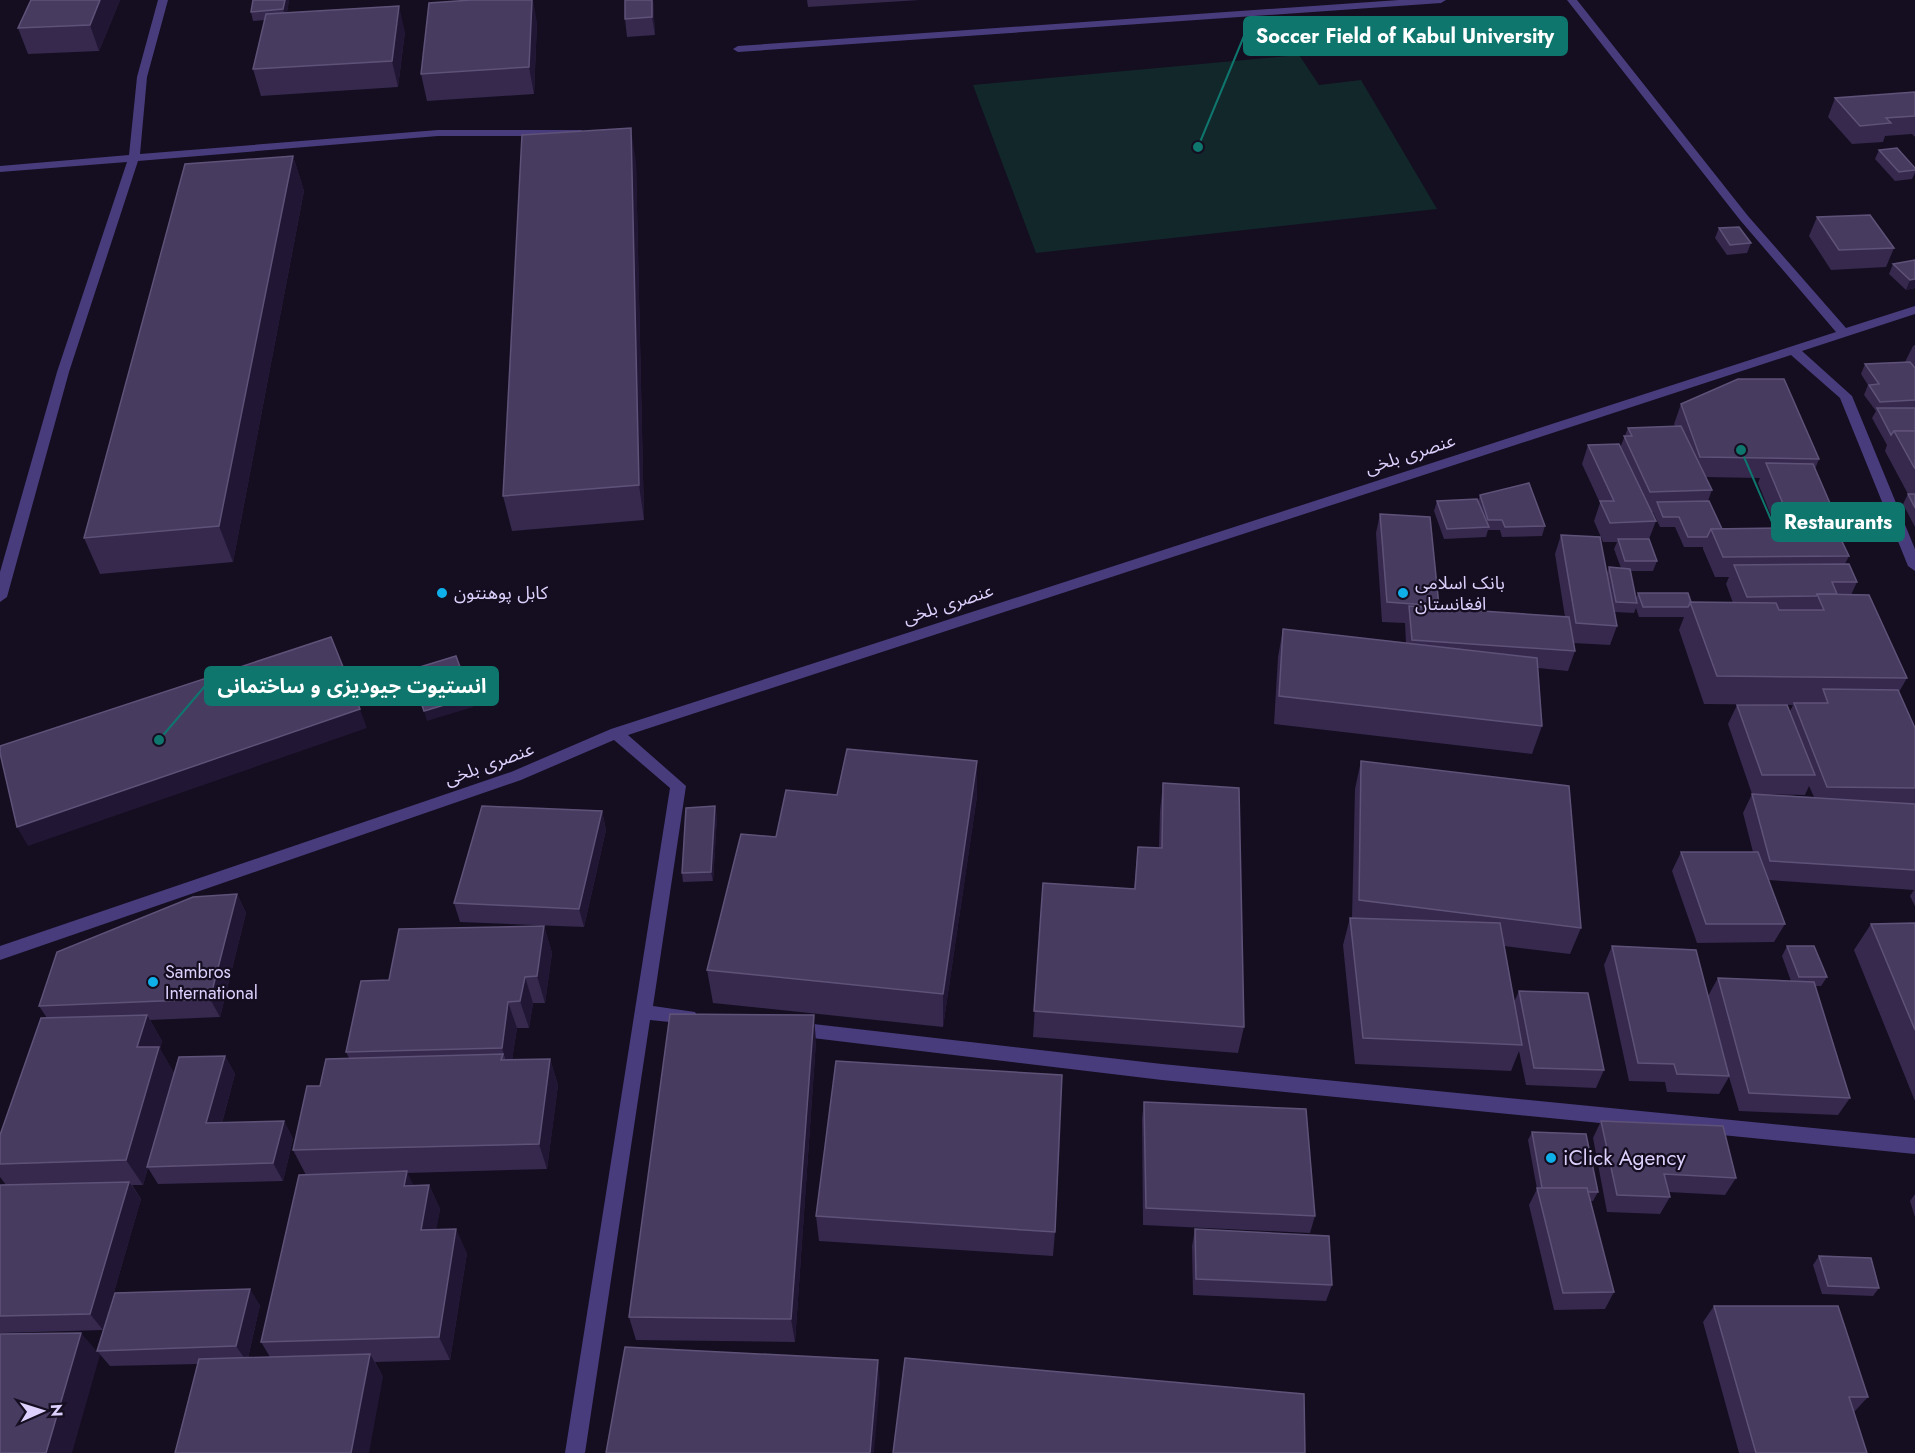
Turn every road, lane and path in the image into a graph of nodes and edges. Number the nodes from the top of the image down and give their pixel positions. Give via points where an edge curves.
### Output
1 (163, 0) edge
2 (1441, 0) edge
3 (1572, 0) edge
4 (738, 49) dead end
5 (593, 133) edge
6 (134, 157) junction
7 (0, 169) edge
8 (1915, 310) edge
9 (1844, 333) junction
10 (1793, 350) junction
11 (1915, 566) edge
12 (0, 597) edge
13 (616, 733) junction
14 (0, 953) edge
15 (644, 1012) junction
16 (703, 1018) edge
17 (774, 1027) edge
18 (1915, 1146) edge
19 (575, 1453) edge

1 - 6 street via 142,77
2 - 4 street
3 - 9 street via 1744,218
5 - 6 street via 438,133
6 - 7 street
6 - 12 street via 63,372
8 - 9 street, عنصری بلخی
9 - 10 street, عنصری بلخی
10 - 11 street via 1846,396
10 - 13 street, عنصری بلخی
13 - 14 street, عنصری بلخی via 516,776
13 - 15 street via 678,786
15 - 16 street
15 - 19 street
17 - 18 street via 1162,1072

